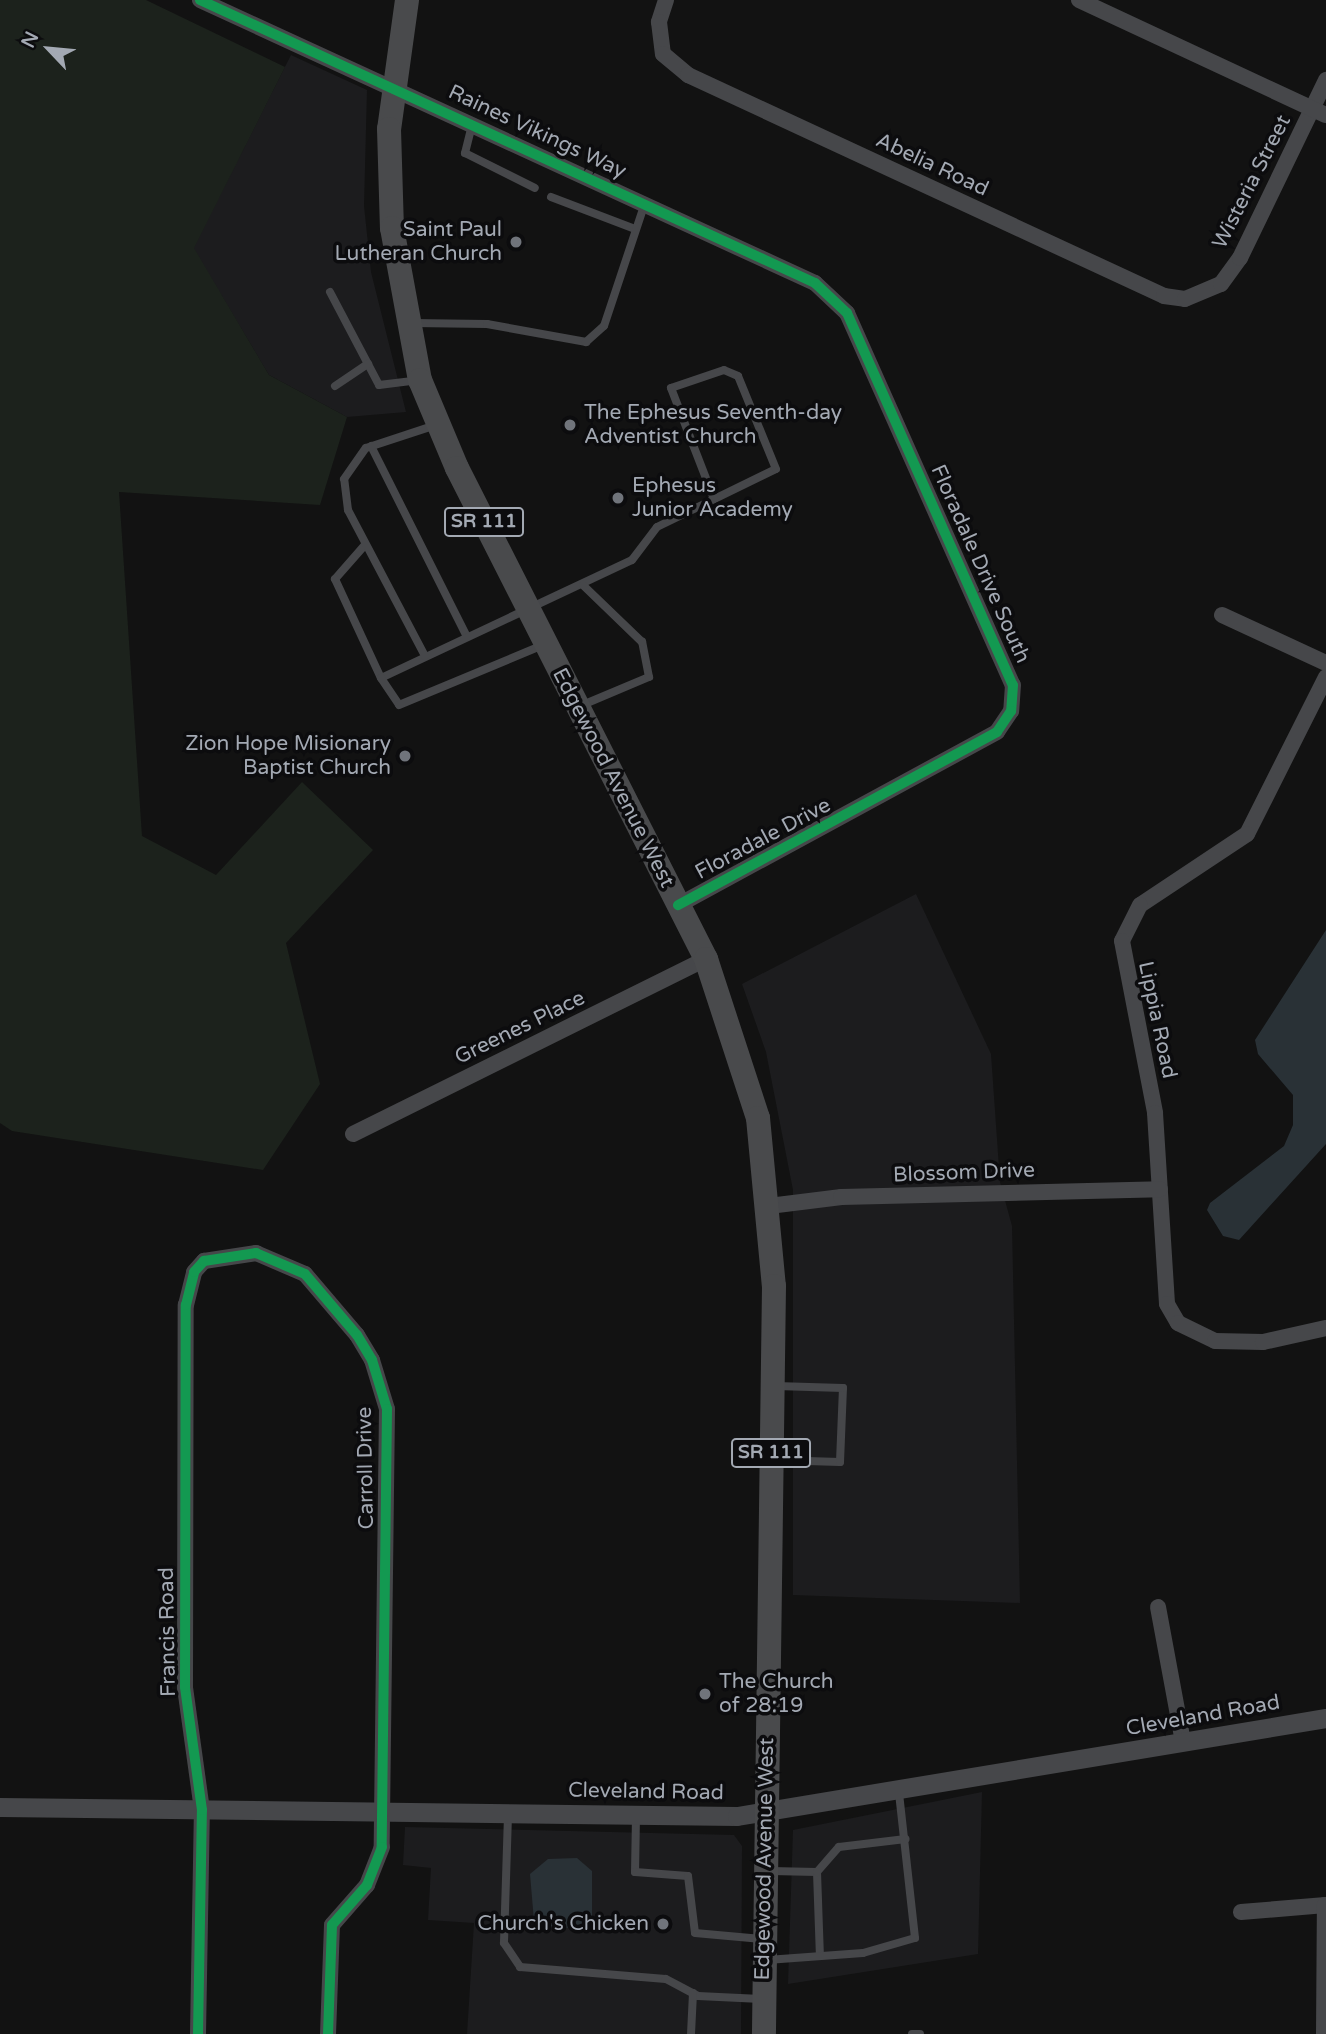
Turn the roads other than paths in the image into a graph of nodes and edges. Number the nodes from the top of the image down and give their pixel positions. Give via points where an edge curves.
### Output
1 (201, 0) edge
2 (407, 0) edge
3 (666, 0) edge
4 (1079, 0) edge
5 (1326, 80) edge
6 (393, 88) junction
7 (1319, 112) edge
8 (473, 123) junction
9 (535, 188) dead end
10 (551, 197) dead end
11 (645, 203) junction
12 (635, 229) junction
13 (330, 292) dead end
14 (1205, 295) joint
15 (848, 313) joint
16 (407, 323) junction
17 (368, 364) junction
18 (420, 380) junction
19 (335, 386) dead end
20 (439, 425) junction
21 (370, 446) junction
22 (714, 499) junction
23 (364, 546) junction
24 (583, 585) junction
25 (529, 612) junction
26 (1222, 615) dead end
27 (466, 635) junction
28 (545, 644) junction
29 (425, 656) junction
30 (1326, 663) edge
31 (1326, 677) edge
32 (381, 678) junction
33 (578, 707) junction
34 (866, 805) joint
35 (678, 905) junction
36 (706, 959) junction
37 (353, 1134) dead end
38 (1160, 1189) junction
39 (769, 1206) junction
40 (194, 1272) joint
41 (1326, 1328) edge
42 (772, 1386) junction
43 (771, 1460) junction
44 (1158, 1606) dead end
45 (1326, 1718) edge
46 (1184, 1742) junction
47 (899, 1793) junction
48 (0, 1807) edge
49 (202, 1810) junction
50 (384, 1810) junction
51 (508, 1813) junction
52 (765, 1813) junction
53 (636, 1814) junction
54 (906, 1839) junction
55 (765, 1871) junction
56 (817, 1872) junction
57 (1325, 1905) edge
58 (1241, 1912) dead end
59 (764, 1950) junction
60 (820, 1956) junction
61 (693, 1993) junction
62 (764, 1999) junction
63 (198, 2034) edge
64 (328, 2034) edge
65 (691, 2034) edge
66 (764, 2034) edge
67 (912, 2034) edge
68 (920, 2034) edge
69 (1324, 2034) edge

1 - 6 street, Raines Vikings Way
2 - 6 main road, Edgewood Avenue West / SR 111
3 - 14 street, Abelia Road via 659,39 673,66 1164,296
4 - 7 street
5 - 7 street, Wisteria Street
6 - 8 street, Raines Vikings Way
6 - 16 main road, Edgewood Avenue West / SR 111 via 392,228
7 - 14 street, Wisteria Street via 1240,258
8 - 9 lane via 465,153
8 - 11 street, Raines Vikings Way
10 - 12 lane
11 - 12 lane
11 - 15 street, Raines Vikings Way via 815,283
12 - 16 lane via 597,336 586,342 487,324
13 - 17 lane
15 - 34 street, Floradale Drive South via 1014,699 997,732
16 - 18 main road, Edgewood Avenue West / SR 111
17 - 18 lane via 379,385
17 - 19 lane
18 - 20 main road, Edgewood Avenue West / SR 111
20 - 21 lane
20 - 25 main road, Edgewood Avenue West / SR 111
21 - 23 lane via 344,479 348,510
21 - 27 lane
22 - 22 lane via 776,469 738,376 724,370 671,388
22 - 24 lane via 657,527 632,560
23 - 29 lane
23 - 32 lane via 335,579
24 - 25 lane
24 - 33 lane via 642,642 649,677
25 - 27 lane
25 - 28 main road, Edgewood Avenue West / SR 111
26 - 30 street
27 - 29 lane
28 - 32 lane via 399,705
28 - 33 main road, Edgewood Avenue West / SR 111
29 - 32 lane
31 - 38 street, Lippia Road via 1247,834 1140,905 1122,941 1155,1113
33 - 35 main road, Edgewood Avenue West / SR 111
34 - 35 street, Floradale Drive
35 - 36 main road, Edgewood Avenue West / SR 111
36 - 37 street, Greenes Place
36 - 39 main road, Edgewood Avenue West / SR 111 via 748,1077
38 - 39 street, Blossom Drive via 841,1197
38 - 41 street, Lippia Road via 1161,1284 1178,1322 1215,1341 1263,1342
39 - 42 main road, Edgewood Avenue West / SR 111
40 - 49 street, Francis Road via 186,1305 185,1687
40 - 50 street, Carroll Drive via 218,1254 256,1253 289,1262 356,1335 382,1385 387,1409
42 - 43 main road, Edgewood Avenue West / SR 111
42 - 43 lane via 843,1388 840,1462
43 - 52 main road, Edgewood Avenue West / SR 111
44 - 46 street
45 - 46 street, Cleveland Road
46 - 47 street, Cleveland Road
47 - 52 street, Cleveland Road
47 - 54 lane
48 - 49 street, Cleveland Road
49 - 50 street, Cleveland Road
49 - 63 street, Francis Road
50 - 51 street, Cleveland Road
50 - 64 street, Carroll Drive via 378,1861 332,1925
51 - 53 street, Cleveland Road
51 - 61 lane via 504,1942 520,1967 666,1979
52 - 53 street, Cleveland Road
52 - 55 main road, Edgewood Avenue West / SR 111
53 - 59 lane via 635,1872 688,1876 695,1933
54 - 56 lane via 839,1847
54 - 60 lane via 915,1938 888,1949
55 - 56 lane
55 - 59 main road, Edgewood Avenue West / SR 111
56 - 60 lane
57 - 58 street
57 - 69 street
59 - 60 lane
59 - 62 main road, Edgewood Avenue West / SR 111
61 - 62 lane
61 - 65 lane
62 - 66 main road, Edgewood Avenue West / SR 111
67 - 68 lane

